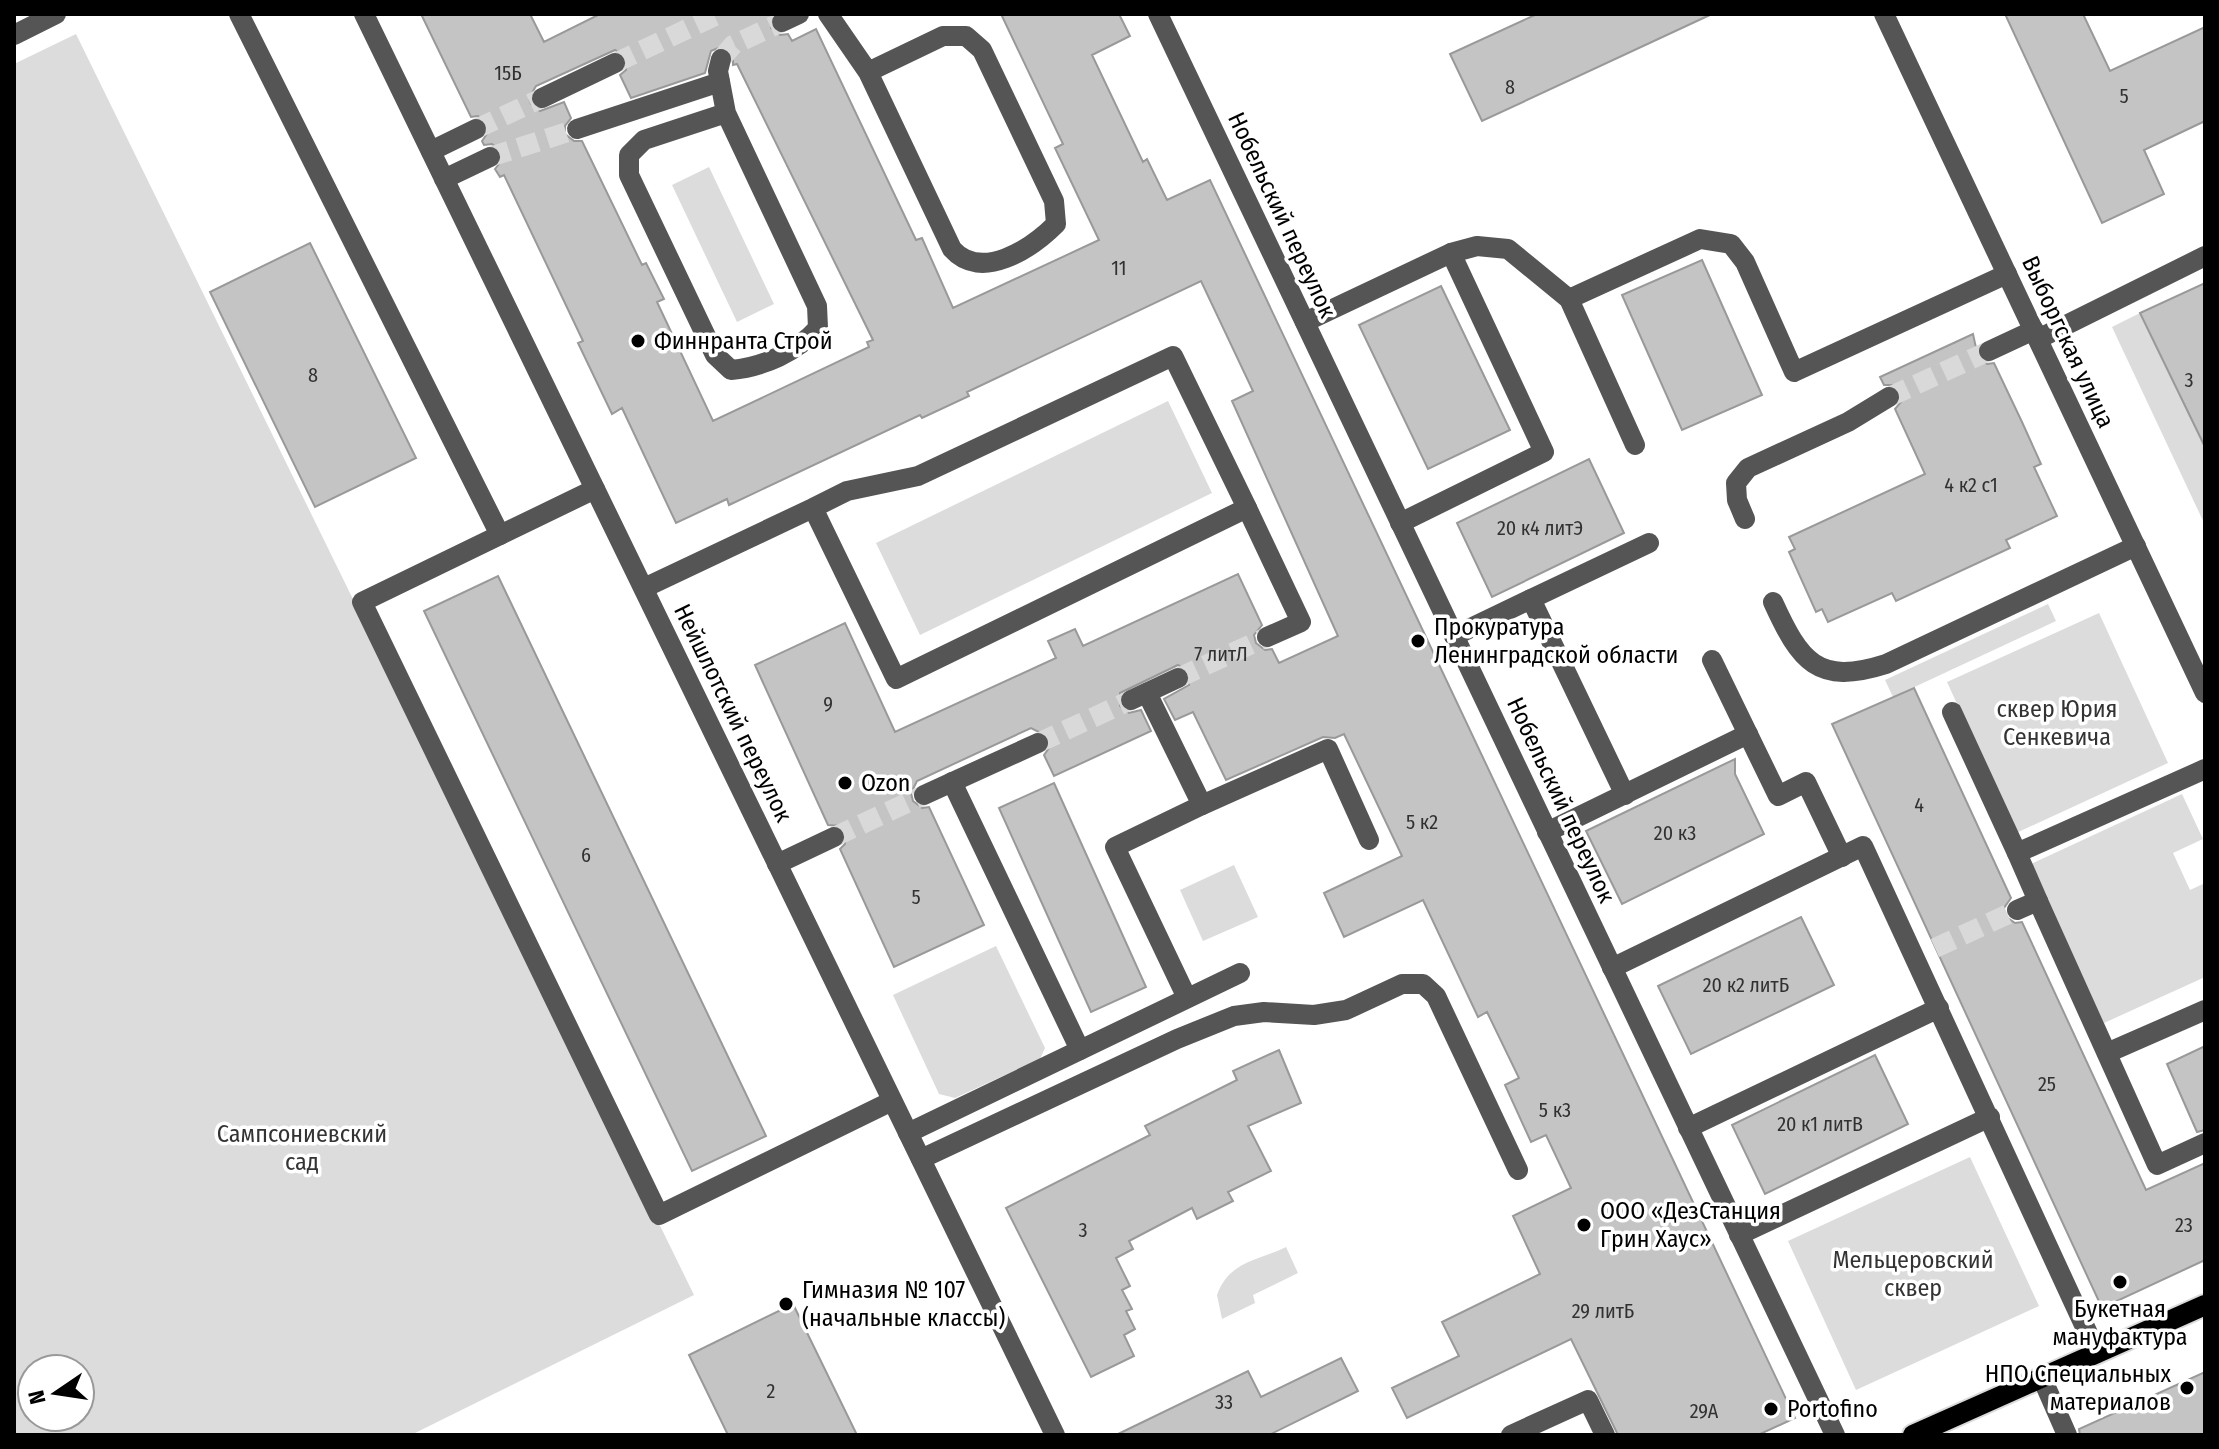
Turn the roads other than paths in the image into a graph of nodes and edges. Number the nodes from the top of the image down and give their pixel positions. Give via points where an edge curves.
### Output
1 (56, 14) edge
2 (239, 14) edge
3 (364, 14) edge
4 (828, 14) edge
5 (1158, 14) edge
6 (1884, 14) edge
7 (14, 35) edge
8 (721, 59) dead end
9 (615, 63) tunnel mouth
10 (868, 72) junction
11 (720, 82) junction
12 (542, 98) tunnel mouth
13 (726, 113) junction
14 (476, 129) tunnel mouth
15 (577, 129) tunnel mouth
16 (431, 151) junction
17 (490, 157) tunnel mouth
18 (444, 179) junction
19 (1451, 253) junction
20 (2205, 256) edge
21 (2007, 274) junction
22 (1569, 299) junction
23 (1305, 322) junction
24 (2036, 334) junction
25 (1989, 351) tunnel mouth
26 (1889, 397) tunnel mouth
27 (1635, 445) dead end
28 (595, 489) junction
29 (813, 508) junction
30 (1247, 508) junction
31 (1745, 519) dead end
32 (1400, 523) junction
33 (500, 535) junction
34 (1649, 543) dead end
35 (2136, 546) junction
36 (644, 588) junction
37 (1531, 599) junction
38 (1773, 602) dead end
39 (1454, 636) junction
40 (1267, 637) tunnel mouth
41 (1712, 660) dead end
42 (1178, 678) tunnel mouth
43 (2205, 693) edge
44 (1952, 712) dead end
45 (1748, 734) junction
46 (1038, 743) tunnel mouth
47 (2205, 769) edge
48 (952, 782) junction
49 (924, 795) tunnel mouth
50 (1625, 795) junction
51 (1202, 805) junction
52 (1547, 832) junction
53 (834, 837) tunnel mouth
54 (1369, 840) dead end
55 (2017, 853) junction
56 (1842, 857) junction
57 (777, 864) junction
58 (2038, 901) junction
59 (2017, 910) tunnel mouth
60 (1935, 948) tunnel mouth
61 (1915, 956) junction
62 (1612, 968) junction
63 (1240, 973) dead end
64 (1187, 998) junction
65 (1939, 1008) junction
66 (2205, 1010) edge
67 (1080, 1050) junction
68 (2107, 1053) junction
69 (892, 1101) junction
70 (1990, 1117) junction
71 (1688, 1128) junction
72 (908, 1133) junction
73 (2205, 1143) edge
74 (921, 1159) junction
75 (1518, 1170) dead end
76 (1739, 1235) junction
77 (2205, 1305) edge
78 (2097, 1353) junction
79 (2042, 1378) junction
80 (1055, 1435) edge
81 (1511, 1435) edge
82 (1605, 1435) edge
83 (1835, 1435) edge
84 (1913, 1435) edge
85 (2067, 1435) edge

1 - 7 street
2 - 33 street
3 - 16 street, Нейшлотский переулок
4 - 10 street
5 - 23 street, Нобельский переулок
6 - 21 street, Выборгская улица
8 - 11 street
9 - 12 street
10 - 10 street via 943,36 966,36 982,50 1054,201 1056,224 1040,240 990,264 961,259
11 - 13 street
11 - 15 street
13 - 13 street via 817,306 818,328 804,344 753,368 731,370 715,355 629,175 629,155 644,140
14 - 16 street
16 - 18 street, Нейшлотский переулок
17 - 18 street
18 - 28 street, Нейшлотский переулок
19 - 22 street via 1477,246 1508,249
19 - 23 street
19 - 32 street via 1544,452
20 - 24 street
21 - 22 street via 1794,372 1745,262 1731,244 1700,239
21 - 24 street, Выборгская улица
22 - 27 street
23 - 32 street, Нобельский переулок
24 - 25 street
24 - 35 street, Выборгская улица
26 - 31 street via 1748,468 1736,483
28 - 33 street
28 - 36 street, Нейшлотский переулок
29 - 30 street via 847,491 918,476 1173,356
29 - 30 street via 896,679
29 - 36 street
30 - 40 street via 1301,622
32 - 39 street, Нобельский переулок
33 - 69 street via 362,602 659,1215
34 - 37 street
35 - 38 street via 1886,664 1856,673 1831,672 1807,660
35 - 43 street, Выборгская улица
36 - 57 street, Нейшлотский переулок
37 - 39 street
37 - 50 street
39 - 52 street, Нобельский переулок
41 - 45 street
42 - 51 street via 1139,696
44 - 55 street
45 - 50 street
45 - 56 street via 1778,796 1806,782
46 - 48 street
47 - 55 street
48 - 49 street
48 - 67 street
50 - 52 street
51 - 54 street via 1328,749
51 - 64 street via 1115,847
52 - 62 street, Нобельский переулок
53 - 57 street
55 - 58 street
56 - 61 street via 1863,846
56 - 62 street
57 - 69 street, Нейшлотский переулок
58 - 59 street
58 - 68 street
60 - 61 street
61 - 65 street
62 - 71 street, Нобельский переулок
63 - 64 street
64 - 67 street
65 - 70 street
65 - 71 street
66 - 68 street
67 - 72 street
68 - 73 street via 2157,1165
69 - 72 street, Нейшлотский переулок
70 - 76 street
70 - 78 street
71 - 76 street, Нобельский переулок
72 - 74 street, Нейшлотский переулок
74 - 75 street via 1234,1016 1346,1010 1402,984 1423,984 1436,996
74 - 80 street, Нейшлотский переулок
76 - 83 street, Нобельский переулок
77 - 78 main road
78 - 79 main road
79 - 84 main road
79 - 85 street
81 - 82 street via 1588,1400

